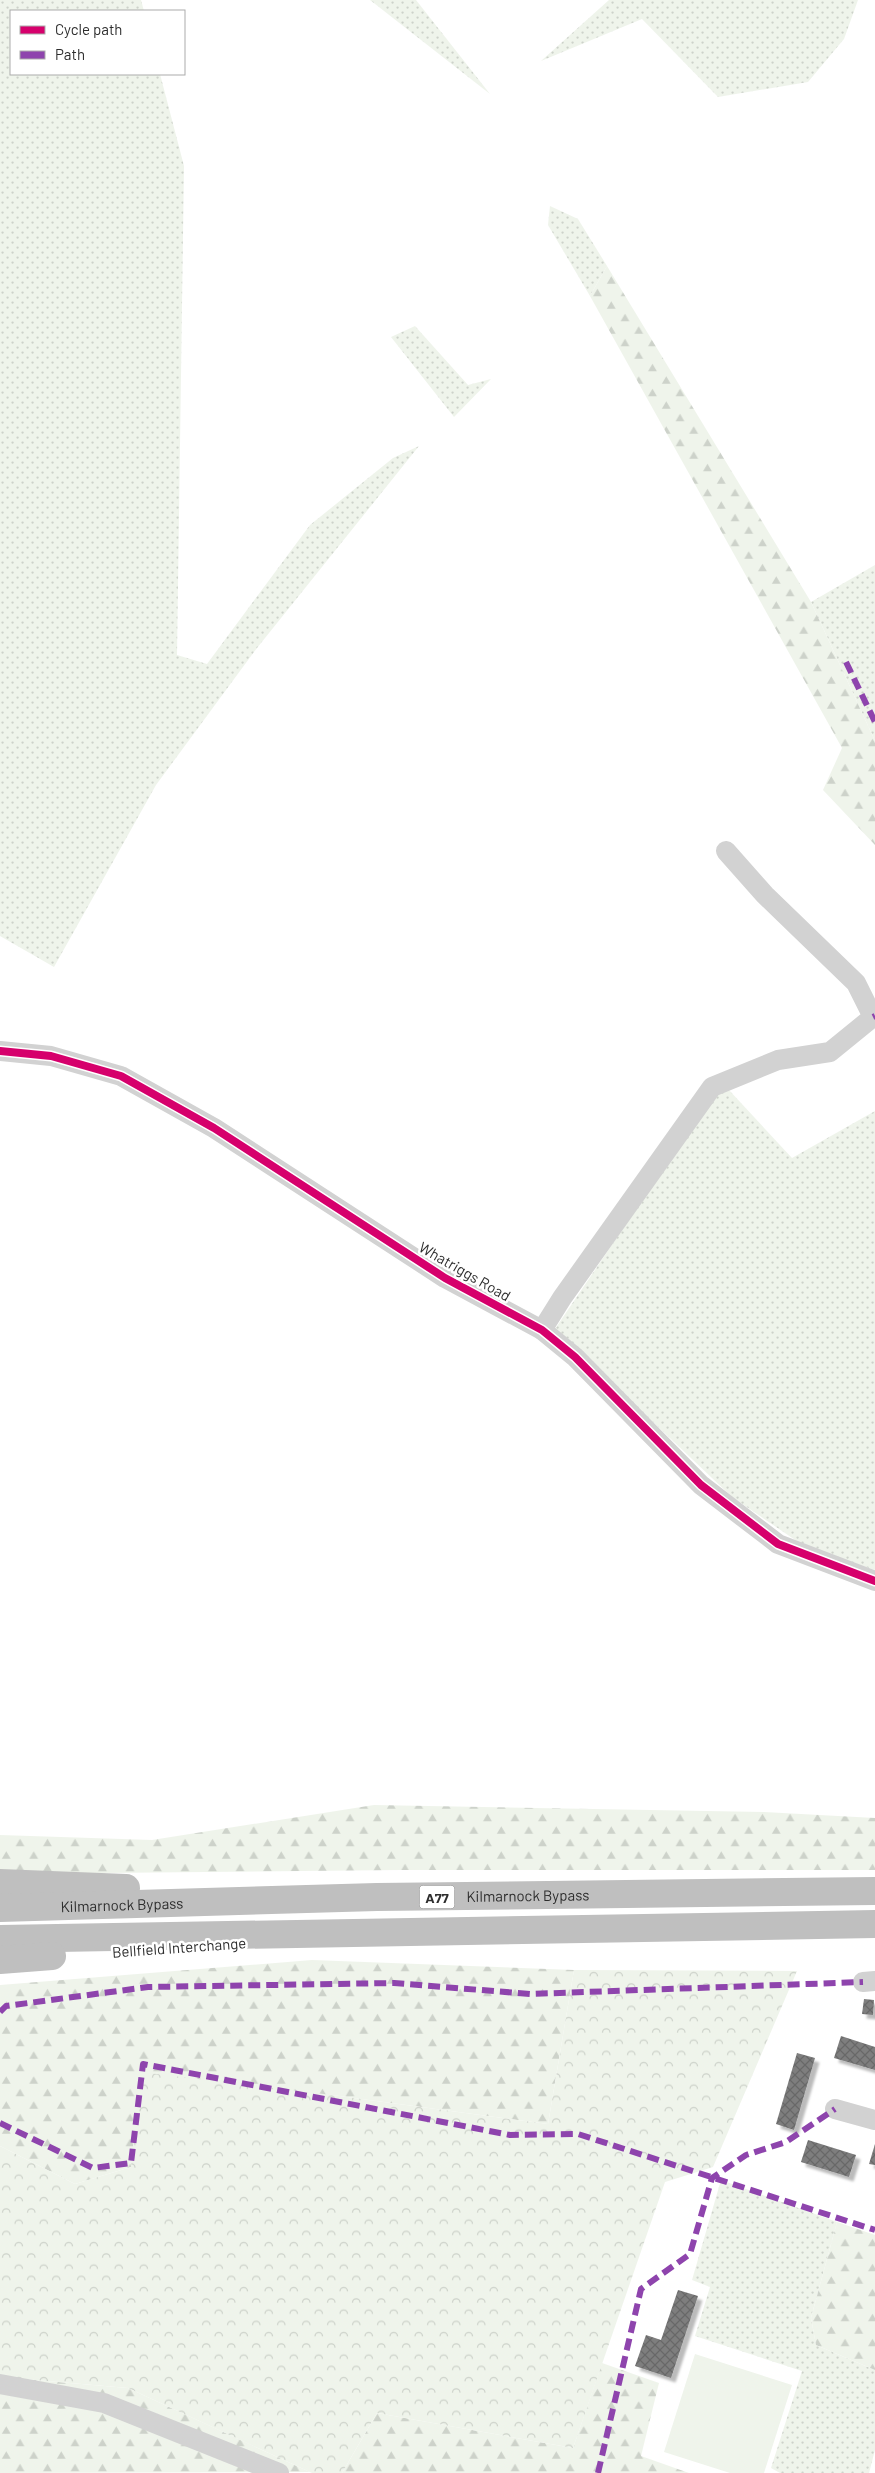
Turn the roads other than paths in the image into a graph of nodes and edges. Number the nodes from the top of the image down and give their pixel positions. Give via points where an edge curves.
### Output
1 (726, 851) dead end
2 (0, 1051) edge
3 (542, 1330) junction
4 (875, 1581) edge
5 (0, 1883) edge
6 (875, 1890) edge
7 (378, 1897) junction
8 (0, 1908) edge
9 (875, 1924) edge
10 (358, 1934) junction
11 (0, 1940) edge
12 (0, 1960) edge
13 (835, 2109) dead end
14 (875, 2120) edge
15 (0, 2384) edge
16 (279, 2473) edge

1 - 3 street via 764,895 856,983 873,1017 830,1052 778,1060 712,1086
2 - 3 street, Whatriggs Road via 51,1056 121,1076 214,1128 445,1278
3 - 4 street, Whatriggs Road via 575,1358 701,1485 770,1538 778,1544
5 - 7 highway, A77
6 - 7 highway, Kilmarnock Bypass / A77
7 - 8 highway, Kilmarnock Bypass / A77
9 - 10 highway
10 - 11 highway
10 - 12 highway, Bellfield Interchange
13 - 14 street
15 - 16 street via 104,2403

